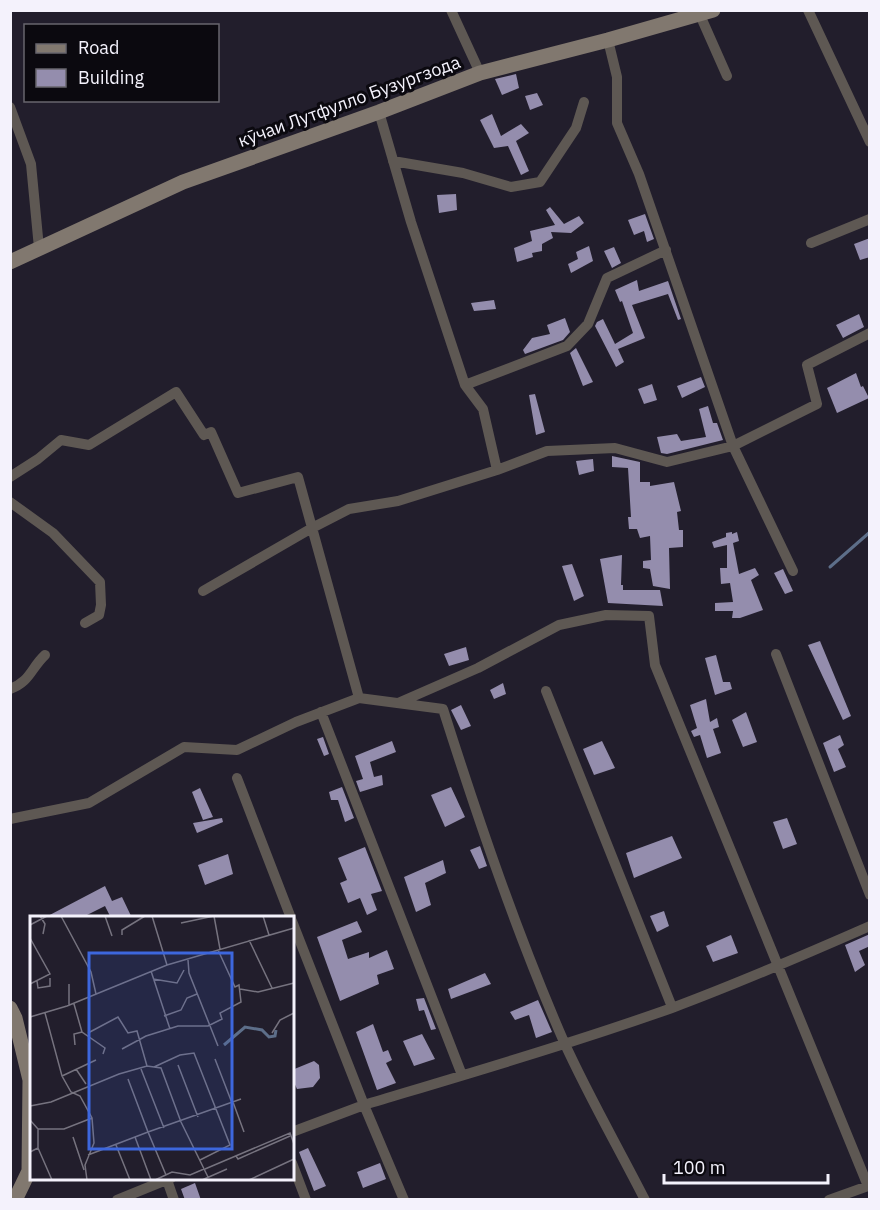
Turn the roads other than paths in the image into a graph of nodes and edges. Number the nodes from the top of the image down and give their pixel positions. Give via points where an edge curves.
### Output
1 (451, 10) edge
2 (808, 10) edge
3 (706, 13) edge
4 (608, 40) junction
5 (480, 73) junction
6 (727, 76) dead end
7 (584, 102) dead end
8 (10, 107) edge
9 (379, 112) junction
10 (870, 142) edge
11 (393, 161) junction
12 (870, 219) edge
13 (811, 243) dead end
14 (39, 248) junction
15 (666, 249) junction
16 (10, 262) edge
17 (870, 333) edge
18 (465, 385) junction
19 (734, 446) junction
20 (497, 470) junction
21 (10, 477) edge
22 (10, 502) edge
23 (312, 528) junction
24 (793, 571) dead end
25 (203, 591) dead end
26 (85, 623) dead end
27 (776, 654) dead end
28 (45, 655) dead end
29 (10, 689) edge
30 (546, 691) dead end
31 (359, 698) junction
32 (397, 703) junction
33 (321, 712) junction
34 (237, 778) dead end
35 (10, 819) edge
36 (870, 895) edge
37 (291, 916) edge
38 (294, 924) edge
39 (870, 926) edge
40 (778, 967) junction
41 (672, 1007) junction
42 (12, 1016) edge
43 (565, 1044) junction
44 (462, 1076) junction
45 (364, 1105) junction
46 (294, 1131) edge
47 (294, 1168) edge
48 (167, 1180) edge
49 (169, 1180) edge
50 (15, 1200) edge
51 (117, 1200) edge
52 (174, 1200) edge
53 (306, 1200) edge
54 (404, 1200) edge
55 (645, 1200) edge
56 (829, 1200) edge

1 - 5 street
2 - 10 street
3 - 4 main road, кӯчаи Лутфулло Бузургзода
3 - 6 street
4 - 5 main road, кӯчаи Лутфулло Бузургзода
4 - 15 street via 617,77 617,123
5 - 9 main road, кӯчаи Лутфулло Бузургзода
7 - 11 street via 576,128 540,182 511,187 464,173
8 - 14 street via 31,165
9 - 11 street
9 - 14 main road, кӯчаи Лутфулло Бузургзода via 183,182
11 - 18 street
12 - 13 street
14 - 16 main road, кӯчаи Лутфулло Бузургзода
15 - 18 street via 607,278 588,324 567,346
15 - 19 street
17 - 19 street via 807,365 817,404
18 - 20 street via 483,409
19 - 20 street via 667,462 615,448 547,451
19 - 24 street
20 - 23 street via 398,501 349,509
21 - 23 street via 61,440 89,445 176,392 204,435 211,432 238,493 298,477
22 - 26 street via 53,533 100,582 99,615
23 - 25 street
23 - 31 street
27 - 36 street
28 - 29 street via 35,664 27,681
30 - 41 street
31 - 32 street
31 - 33 street
32 - 40 street via 478,668 559,625 606,615 649,616 655,665
32 - 43 street via 443,709 504,890
33 - 35 street via 237,750 184,747 89,803
33 - 44 street
34 - 37 street
38 - 45 street
39 - 40 street
40 - 41 street
40 - 56 street via 868,1186
41 - 43 street
42 - 50 main road via 30,1080 29,1171
43 - 44 street
43 - 55 street
44 - 45 street
45 - 46 street
45 - 54 street
47 - 53 street
48 - 51 street
49 - 52 street

